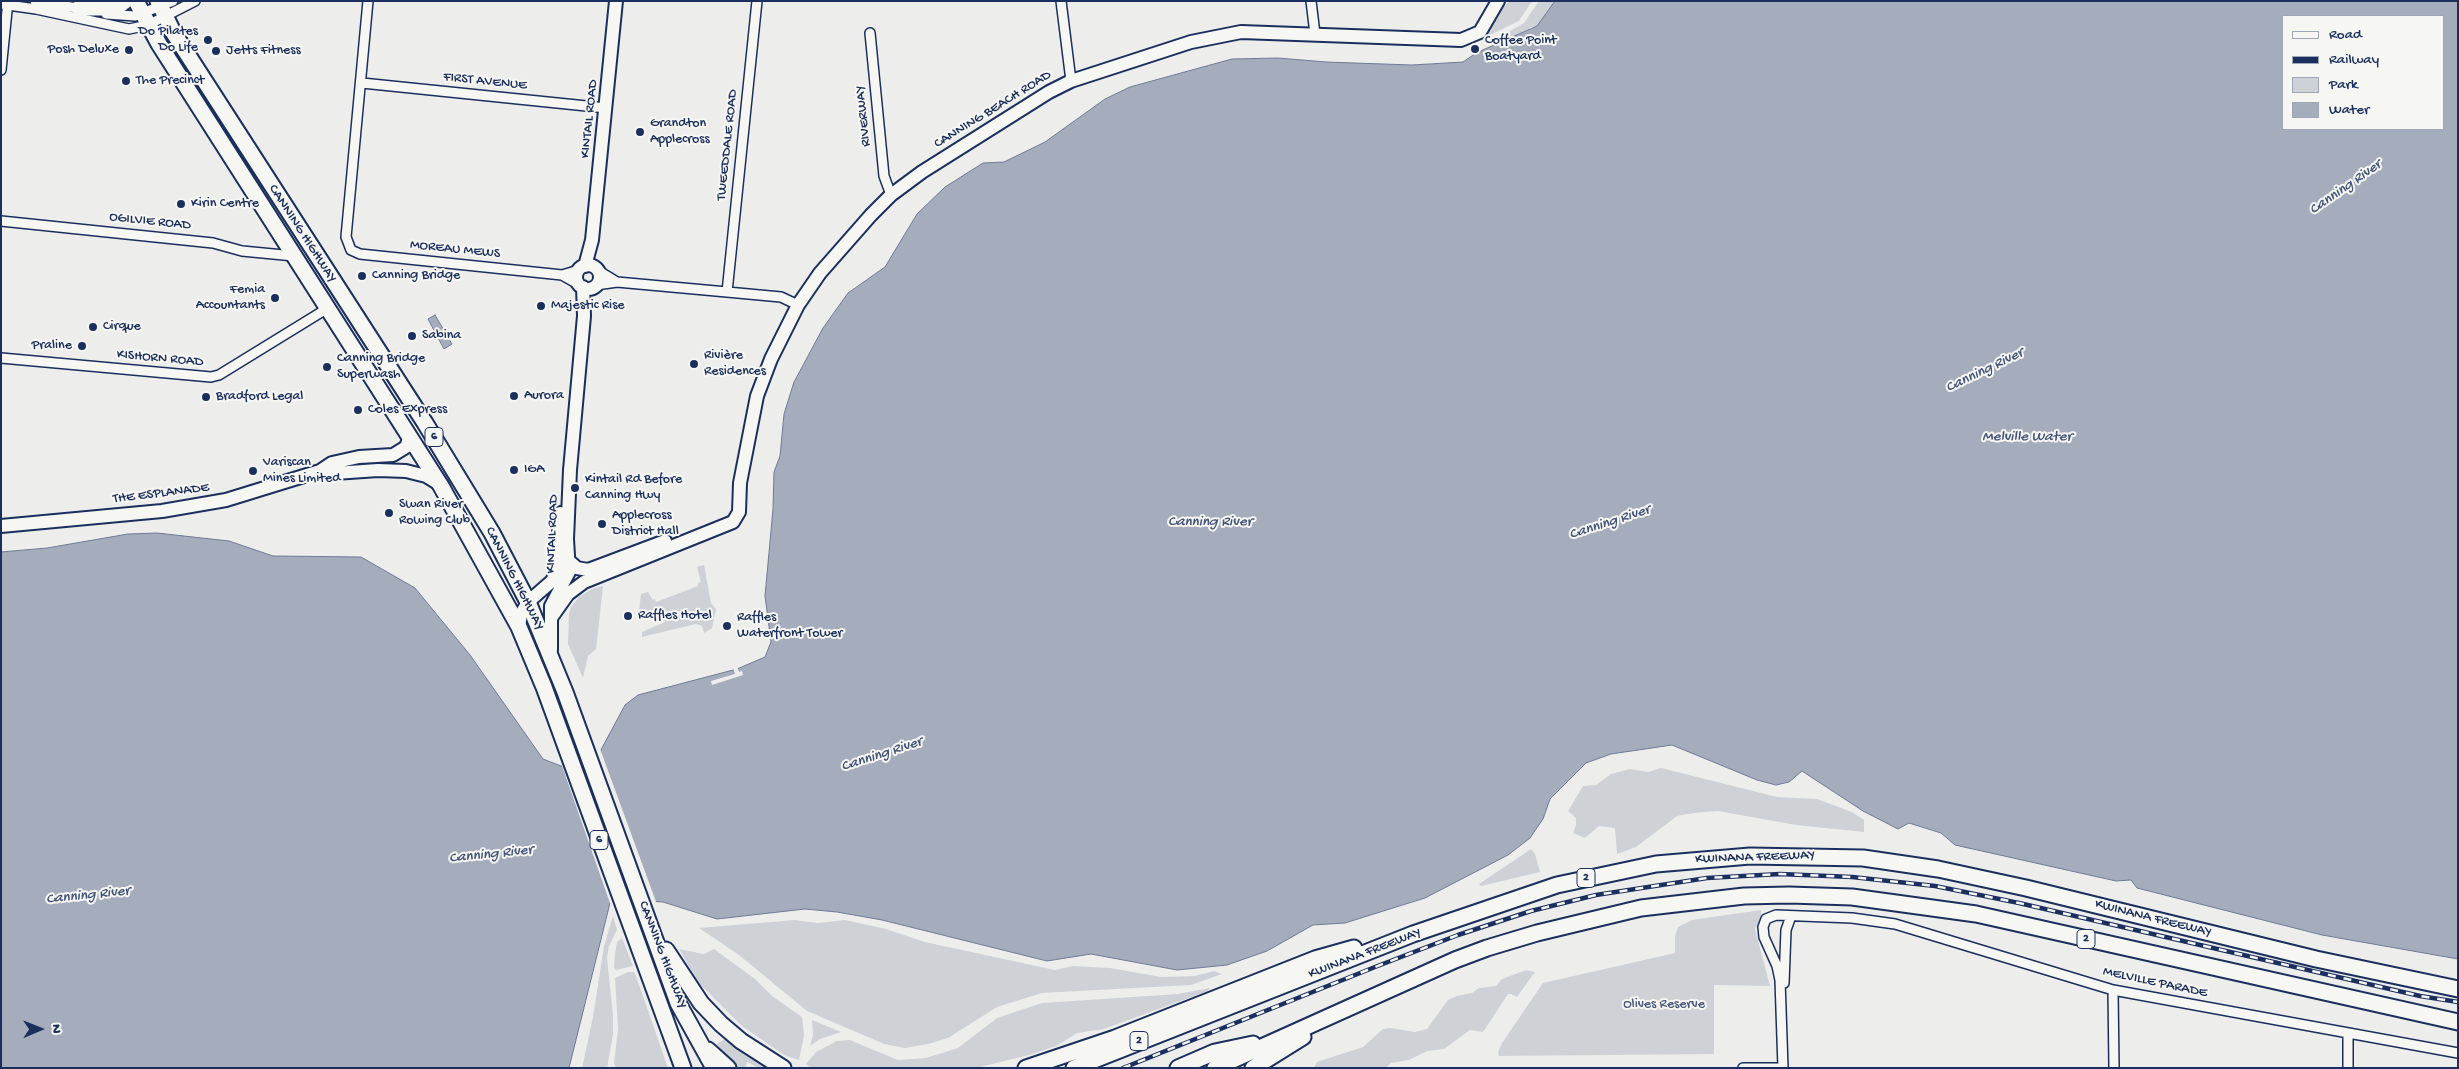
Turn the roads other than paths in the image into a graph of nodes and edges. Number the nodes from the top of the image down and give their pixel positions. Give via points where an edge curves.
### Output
1 (35, 1) edge
2 (125, 1) edge
3 (195, 1) edge
4 (368, 1) edge
5 (616, 1) edge
6 (757, 1) edge
7 (1061, 1) edge
8 (1311, 1) edge
9 (1498, 1) edge
10 (5, 3) edge
11 (164, 7) edge
12 (79, 8) junction
13 (143, 13) edge
14 (870, 33) dead end
15 (1315, 34) junction
16 (1, 70) edge
17 (1071, 81) junction
18 (362, 83) junction
19 (606, 108) junction
20 (891, 195) junction
21 (1, 221) edge
22 (294, 256) junction
23 (590, 269) junction
24 (562, 275) junction
25 (617, 282) junction
26 (588, 286) junction
27 (727, 292) junction
28 (798, 305) junction
29 (328, 308) junction
30 (1, 358) edge
31 (410, 436) junction
32 (570, 470) junction
33 (320, 471) junction
34 (441, 486) junction
35 (739, 494) junction
36 (1, 526) edge
37 (569, 561) junction
38 (528, 602) junction
39 (551, 618) junction
40 (519, 627) junction
41 (551, 655) junction
42 (1792, 916) junction
43 (1461, 917) junction
44 (650, 925) junction
45 (2458, 989) edge
46 (2113, 990) junction
47 (1355, 1004) junction
48 (1782, 1004) junction
49 (1205, 1015) junction
50 (2458, 1022) edge
51 (2348, 1033) junction
52 (1281, 1038) junction
53 (699, 1042) junction
54 (2458, 1053) edge
55 (681, 1065) edge
56 (714, 1068) edge
57 (728, 1068) edge
58 (783, 1068) edge
59 (1026, 1068) edge
60 (1074, 1068) edge
61 (1100, 1068) edge
62 (1178, 1068) edge
63 (1215, 1068) edge
64 (1253, 1068) edge
65 (1744, 1068) edge
66 (1777, 1068) edge
67 (1784, 1068) edge
68 (2114, 1068) edge
69 (2348, 1068) edge

1 - 12 street
2 - 12 highway via 116,8
3 - 11 street
4 - 18 street
5 - 19 street, KINTAIL ROAD
6 - 27 street, TWEEDDALE ROAD
7 - 17 street
8 - 15 street
9 - 15 street, CANNING BEACH ROAD via 1480,32 1461,40
10 - 13 street via 129,29
10 - 16 street
11 - 13 street
11 - 38 highway, CANNING HIGHWAY / 6 via 264,175 425,423 492,533
12 - 13 street via 108,14
13 - 22 highway, CANNING HIGHWAY / 6
14 - 20 street, RIVERWAY via 884,176
15 - 17 street, CANNING BEACH ROAD via 1241,32 1220,36 1191,42
17 - 20 street, CANNING BEACH ROAD via 922,172
18 - 19 street, FIRST AVENUE
18 - 24 street, MOREAU MEWS via 346,237 354,252
19 - 23 street, KINTAIL ROAD
20 - 28 street, CANNING BEACH ROAD via 820,273
21 - 22 street, OGILVIE ROAD via 213,243 242,251
22 - 29 highway, CANNING HIGHWAY / 6
23 - 24 street, MOREAU MEWS
23 - 25 street
23 - 26 street, KINTAIL ROAD via 600,279
23 - 26 street via 577,277
24 - 26 street, MOREAU MEWS
25 - 26 street
25 - 27 street
26 - 32 street, KINTAIL ROAD
27 - 28 street via 781,297
28 - 35 street, CANNING BEACH ROAD via 757,396
29 - 30 street, KISHORN ROAD via 211,378
29 - 31 highway, CANNING HIGHWAY / 6
31 - 33 street, THE ESPLANADE via 406,447 398,454 347,459
31 - 34 highway, CANNING HIGHWAY / 6
32 - 37 street, KINTAIL ROAD
32 - 38 street, KINTAIL ROAD via 559,516 556,572 552,580
33 - 34 street, THE ESPLANADE via 334,474 406,471 426,476
33 - 36 street, THE ESPLANADE via 226,500 195,506
34 - 40 highway, CANNING HIGHWAY / 6
35 - 37 street, CANNING BEACH ROAD via 726,516 714,523 588,570 577,568
35 - 39 street, CANNING BEACH ROAD via 739,512 732,522 584,582 568,594
37 - 39 street, KINTAIL ROAD via 568,576 553,600
38 - 40 street via 521,614
38 - 41 highway, CANNING HIGHWAY / 6
39 - 41 street, KINTAIL ROAD
40 - 55 highway, CANNING HIGHWAY / 6 via 567,749
41 - 44 highway, CANNING HIGHWAY / 6
42 - 46 street, MELVILLE PARADE via 1852,918 1912,928
42 - 48 street via 1786,930
42 - 48 street, MELVILLE PARADE via 1776,915 1766,919 1763,927 1768,949 1778,966
43 - 45 highway, KWINANA FREEWAY / 2 via 1557,885 1656,864 1758,856 1863,858 1938,869 2026,888 2325,961
43 - 49 highway, KWINANA FREEWAY / 2
43 - 59 highway via 1315,960 1115,1038
44 - 53 highway, CANNING HIGHWAY / 6 via 678,1003
44 - 58 highway via 702,1003 721,1024
46 - 51 street, MELVILLE PARADE
46 - 68 street
47 - 50 highway, 2 via 1455,960 1537,932 1641,908 1789,894 1889,901 1976,914
47 - 52 highway, 2
47 - 64 highway
48 - 67 street
49 - 60 highway, KWINANA FREEWAY / 2
49 - 61 highway
51 - 54 street, MELVILLE PARADE
51 - 69 street
52 - 62 highway via 1215,1052
52 - 63 highway, 2
53 - 56 highway, CANNING HIGHWAY / 6
53 - 57 highway
65 - 66 street

